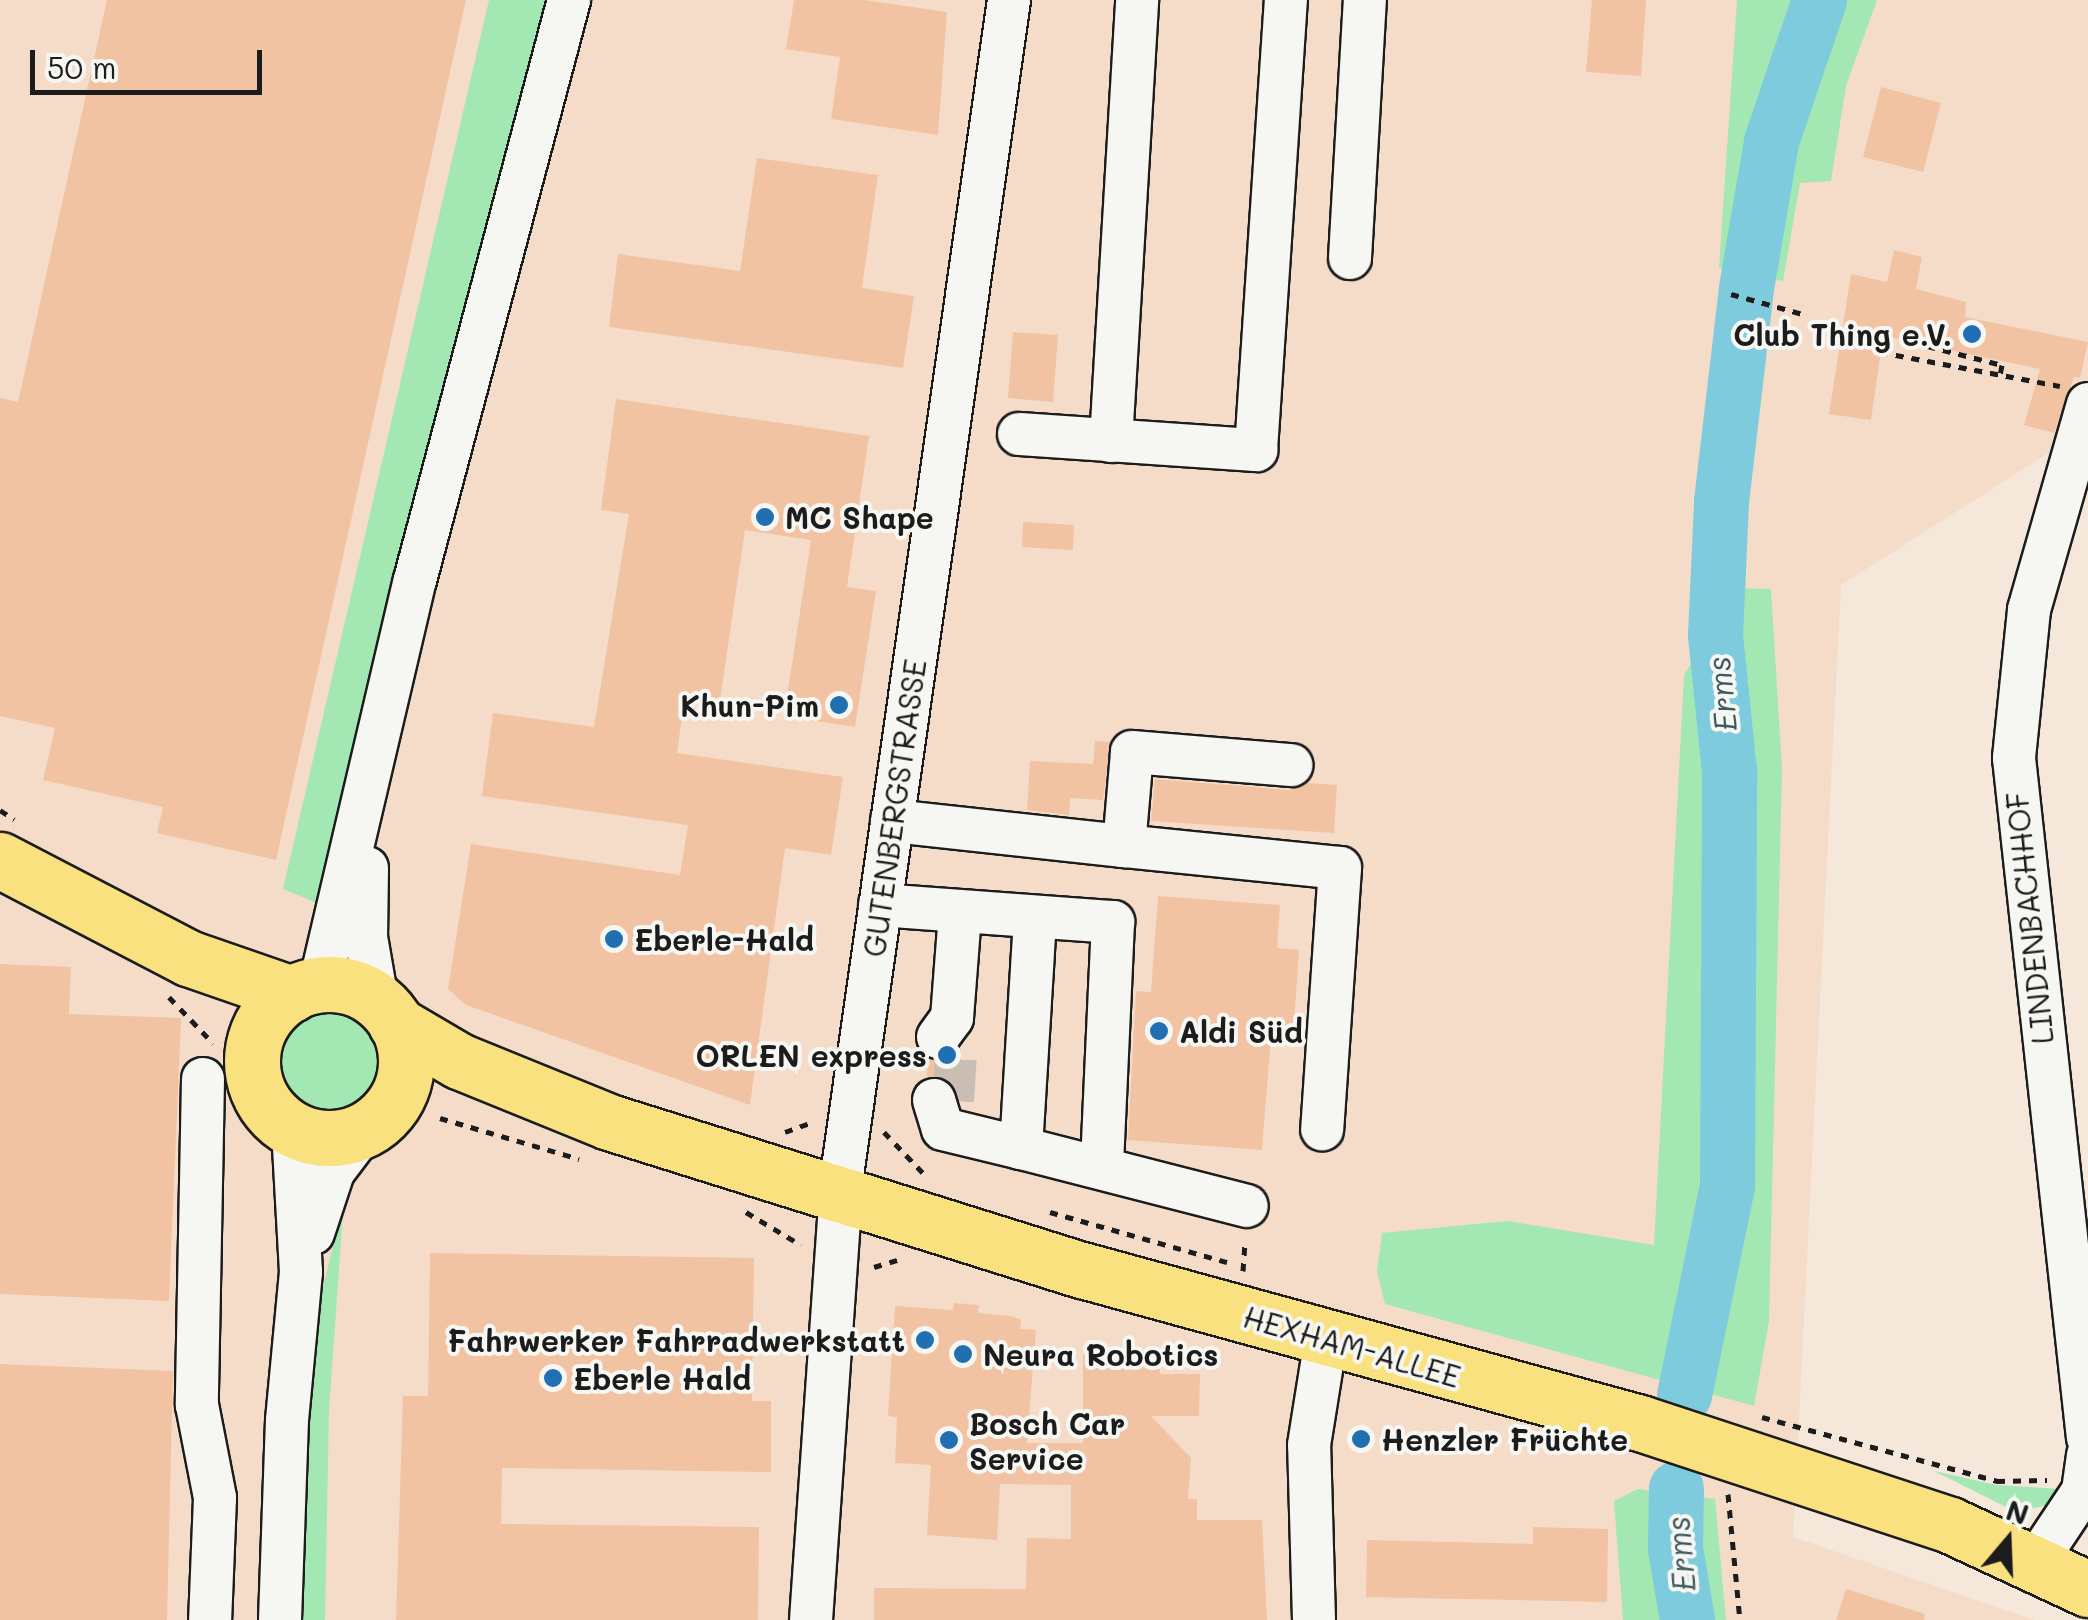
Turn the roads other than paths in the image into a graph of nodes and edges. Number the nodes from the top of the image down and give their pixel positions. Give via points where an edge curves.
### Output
1 (569, 0) edge
2 (1009, 0) edge
3 (1137, 0) edge
4 (1286, 0) edge
5 (1365, 0) edge
6 (1350, 258) dead end
7 (2079, 396) edge
8 (1018, 434) dead end
9 (1110, 441) junction
10 (1291, 765) dead end
11 (366, 808) junction
12 (892, 820) junction
13 (1124, 846) junction
14 (0, 860) edge
15 (60, 896) junction
16 (880, 906) junction
17 (960, 912) junction
18 (1035, 917) junction
19 (306, 989) junction
20 (387, 1012) junction
21 (949, 1031) tunnel mouth
22 (252, 1054) junction
23 (203, 1079) dead end
24 (943, 1110) dead end
25 (378, 1118) junction
26 (609, 1122) junction
27 (294, 1129) junction
28 (1322, 1129) dead end
29 (1021, 1148) junction
30 (1102, 1166) junction
31 (840, 1194) junction
32 (1247, 1206) dead end
33 (301, 1272) junction
34 (1326, 1339) junction
35 (2088, 1438) edge
36 (2085, 1473) edge
37 (2037, 1560) junction
38 (2088, 1589) edge
39 (210, 1620) edge
40 (280, 1620) edge
41 (811, 1620) edge
42 (1314, 1620) edge

1 - 11 street via 420,562
2 - 12 street, GUTENBERGSTRASSE
3 - 9 street
4 - 9 street via 1256,450
5 - 6 street
7 - 35 street, LINDENBACHHOF via 2029,610 2014,758
8 - 9 street
10 - 13 street via 1132,752
11 - 19 street
11 - 20 street via 365,925
12 - 13 street
12 - 16 street, GUTENBERGSTRASSE
13 - 28 street via 1340,868
14 - 15 main road
15 - 19 main road via 188,958
15 - 22 main road via 210,1006
16 - 17 street
16 - 31 street, GUTENBERGSTRASSE
17 - 18 street
17 - 21 street
18 - 29 street
18 - 30 street via 1113,922
19 - 20 main road via 350,987
19 - 22 main road via 260,1025
20 - 25 main road via 406,1067
20 - 26 main road, HEXHAM-ALLEE via 460,1060
22 - 27 main road via 262,1098
23 - 39 street via 197,1405 215,1498
24 - 29 street
25 - 26 main road, HEXHAM-ALLEE via 411,1099 447,1097
25 - 27 main road via 338,1137
25 - 33 street via 333,1172
26 - 31 main road, HEXHAM-ALLEE
27 - 33 street
29 - 30 street
30 - 32 street
31 - 34 main road, HEXHAM-ALLEE
31 - 41 street, GUTENBERGSTRASSE
33 - 40 street via 287,1420
34 - 37 main road, HEXHAM-ALLEE via 1656,1428
34 - 42 street via 1309,1446
36 - 37 street
37 - 38 main road, HEXHAM-ALLEE

